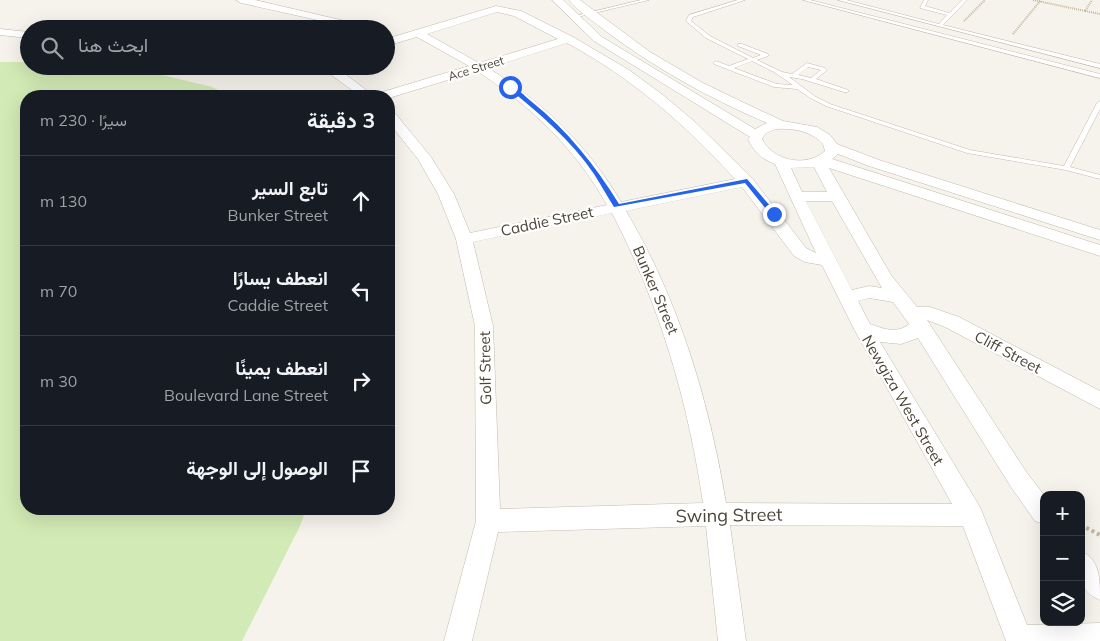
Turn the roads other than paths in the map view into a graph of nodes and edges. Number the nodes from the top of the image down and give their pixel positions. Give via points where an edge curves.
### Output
1 (242, 0) edge
2 (557, 0) edge
3 (574, 0) edge
4 (647, 0) edge
5 (742, 0) edge
6 (805, 0) edge
7 (840, 0) edge
8 (926, 0) edge
9 (965, 0) edge
10 (931, 10) junction
11 (511, 11) joint
12 (590, 14) junction
13 (951, 15) junction
14 (573, 17) junction
15 (333, 20) edge
16 (921, 20) junction
17 (940, 25) junction
18 (0, 32) edge
19 (418, 33) junction
20 (20, 34) edge
21 (569, 39) junction
22 (395, 40) edge
23 (740, 45) dead end
24 (752, 61) junction
25 (716, 63) dead end
26 (1100, 66) edge
27 (480, 67) junction
28 (730, 67) junction
29 (780, 74) junction
30 (342, 75) edge
31 (794, 76) junction
32 (1100, 76) edge
33 (812, 80) junction
34 (797, 87) junction
35 (360, 90) edge
36 (846, 91) dead end
37 (395, 92) edge
38 (1100, 103) edge
39 (740, 106) junction
40 (716, 109) junction
41 (395, 122) edge
42 (780, 124) junction
43 (756, 135) junction
44 (833, 147) junction
45 (781, 161) junction
46 (821, 162) junction
47 (1066, 168) junction
48 (1100, 177) edge
49 (747, 181) junction
50 (838, 196) junction
51 (800, 205) junction
52 (617, 206) junction
53 (774, 214) junction
54 (1100, 235) edge
55 (464, 239) junction
56 (1100, 251) edge
57 (827, 260) junction
58 (898, 297) junction
59 (847, 298) junction
60 (916, 319) junction
61 (863, 330) junction
62 (1100, 401) edge
63 (1040, 508) edge
64 (718, 514) junction
65 (971, 515) junction
66 (488, 521) junction
67 (1085, 567) edge
68 (1100, 587) edge
69 (1100, 637) edge
70 (1020, 640) edge
71 (458, 641) edge
72 (732, 641) edge

1 - 15 street
2 - 14 street
3 - 12 street
4 - 12 lane
5 - 24 lane via 691,16 688,21
6 - 32 lane
7 - 16 lane
8 - 10 lane via 921,6
9 - 13 lane
10 - 13 lane
10 - 16 lane
11 - 19 street via 490,10
11 - 21 street
12 - 14 lane
12 - 39 street via 656,59
13 - 17 lane
14 - 40 street via 618,52
16 - 17 lane
17 - 26 lane
18 - 20 street
19 - 22 street
19 - 27 street, Bunker Street
21 - 27 street, Ace Street
21 - 49 street via 606,59 659,97 713,145
23 - 24 lane via 766,54
24 - 28 lane
24 - 29 lane
25 - 28 lane
27 - 37 street, Ace Street
27 - 52 street, Bunker Street via 525,99 568,139 596,172
28 - 34 lane via 776,86
29 - 31 lane
29 - 34 lane
30 - 35 street
31 - 33 lane
31 - 33 lane via 808,65 823,68
33 - 36 lane
34 - 47 lane via 834,108 970,152
38 - 47 lane
39 - 40 street
39 - 42 street
40 - 43 street
41 - 55 street, Golf Street via 424,157 446,194
42 - 43 street via 765,128
42 - 44 street via 814,130
43 - 45 street via 759,149
44 - 46 street
44 - 54 street
45 - 46 street via 797,164
45 - 51 street, Newgiza West Street
46 - 50 street
46 - 56 street
47 - 48 lane
49 - 52 street, Caddie Street
49 - 53 street
50 - 51 street
50 - 58 street via 879,271
51 - 53 street
51 - 57 street, Newgiza West Street
52 - 55 street, Caddie Street
52 - 64 street, Bunker Street via 648,266 675,333 700,419
53 - 57 street via 803,254
55 - 66 street, Golf Street via 484,326
57 - 59 street, Newgiza West Street
58 - 59 street via 870,292
58 - 60 street
59 - 61 street, Newgiza West Street
60 - 61 street via 914,332 904,337 884,337
60 - 62 street, Cliff Street via 930,314 952,322
60 - 63 street
61 - 65 street, Newgiza West Street
64 - 65 street, Swing Street
64 - 66 street, Swing Street
64 - 72 street, Bunker Street
65 - 70 street, Newgiza West Street
66 - 71 street, Golf Street
67 - 68 street
69 - 70 street

